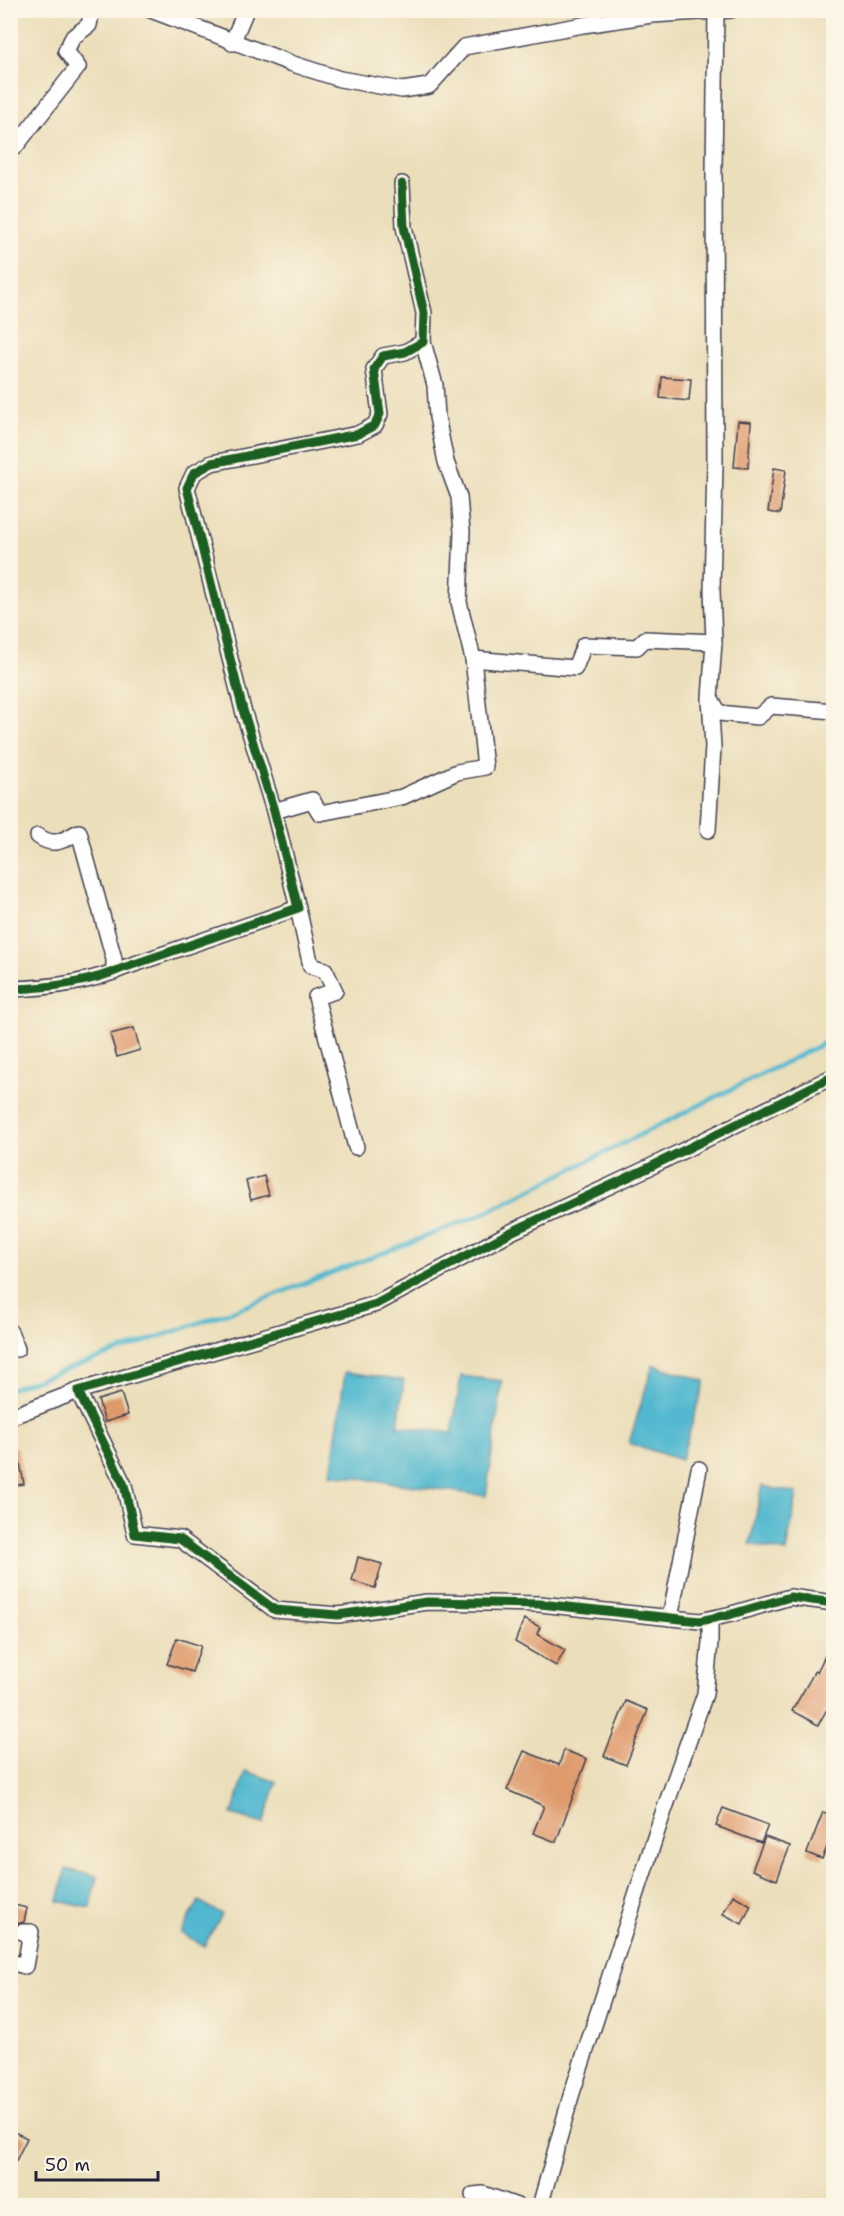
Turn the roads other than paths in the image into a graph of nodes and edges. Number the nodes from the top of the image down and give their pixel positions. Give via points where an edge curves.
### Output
1 (92, 10) edge
2 (151, 10) edge
3 (246, 10) edge
4 (731, 10) edge
5 (716, 11) edge
6 (585, 18) edge
7 (232, 43) junction
8 (716, 107) dead end
9 (15, 147) dead end
10 (402, 184) dead end
11 (423, 342) junction
12 (714, 642) junction
13 (473, 659) junction
14 (710, 698) junction
15 (834, 711) edge
16 (274, 811) junction
17 (708, 830) dead end
18 (38, 836) dead end
19 (298, 908) junction
20 (114, 972) junction
21 (10, 989) edge
22 (834, 1076) edge
23 (356, 1147) dead end
24 (10, 1332) edge
25 (16, 1349) dead end
26 (78, 1392) junction
27 (10, 1417) edge
28 (699, 1469) dead end
29 (834, 1603) edge
30 (670, 1618) junction
31 (710, 1619) junction
32 (22, 1932) dead end
33 (10, 1962) edge
34 (473, 2195) dead end
35 (517, 2205) edge
36 (540, 2205) edge

1 - 9 street via 89,25 73,37 66,51 78,67
2 - 7 street
3 - 7 street
4 - 5 street
5 - 6 street
5 - 8 street
5 - 12 street
6 - 7 street via 464,47 429,86 402,90 340,79
10 - 11 street via 404,227 424,313
11 - 13 street via 435,385 446,462 459,496 459,602
11 - 16 street via 405,352 383,356 374,369 380,414 375,425 358,434 212,463 194,473 187,488 243,710
12 - 13 street via 645,639 637,647 584,645 575,668
12 - 14 street
13 - 16 street via 485,767 458,772 402,797 320,813 312,800
14 - 15 street via 719,713 758,717 771,706
14 - 17 street via 713,747
16 - 19 street
18 - 20 street via 56,843 79,832 114,959
19 - 20 street
19 - 23 street via 311,966 325,970 335,991 316,997
20 - 21 street via 35,989
22 - 26 street via 511,1232 375,1304
24 - 25 street
26 - 27 street
26 - 30 street via 124,1485 135,1534 180,1539 275,1610 338,1615 427,1602 540,1604
28 - 30 street
29 - 31 street via 790,1597
30 - 31 street
31 - 36 street via 705,1694 571,2096
32 - 33 street via 31,1932 25,1966
34 - 35 street via 483,2194

